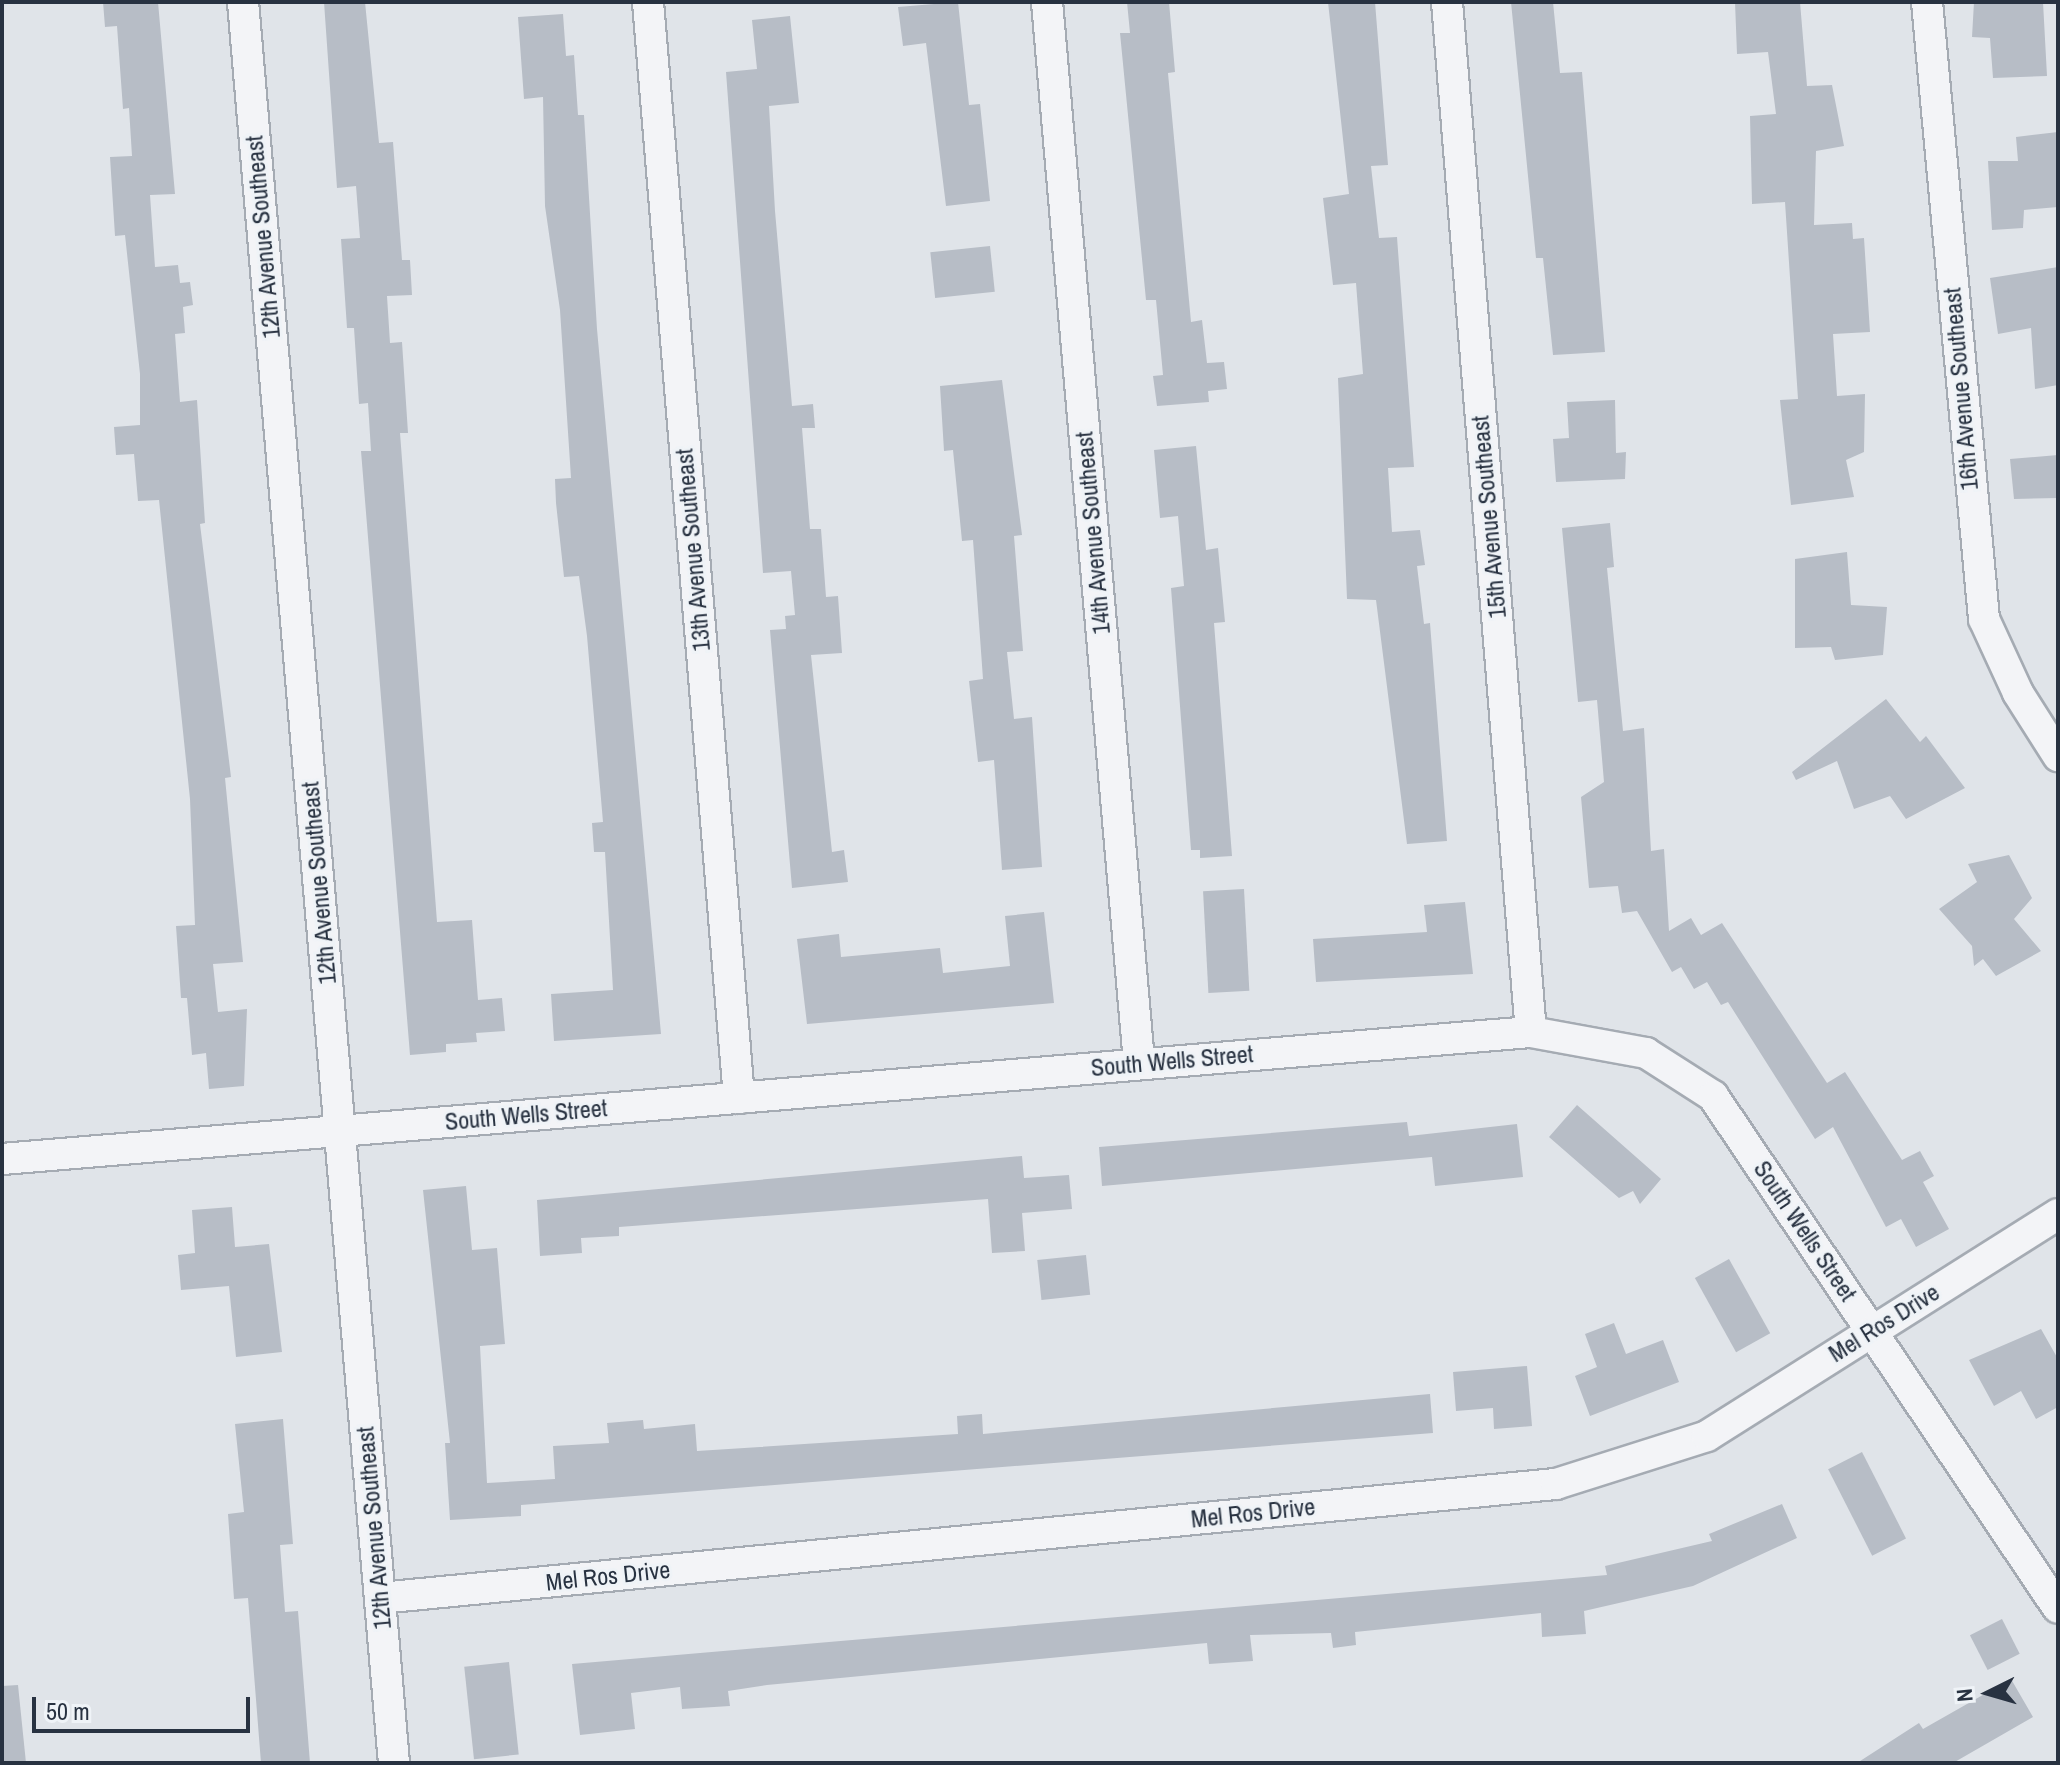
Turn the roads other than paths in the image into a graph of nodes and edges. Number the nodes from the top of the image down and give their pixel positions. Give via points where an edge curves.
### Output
1 (243, 2) edge
2 (648, 2) edge
3 (1047, 2) edge
4 (1447, 2) edge
5 (1927, 2) edge
6 (2058, 756) edge
7 (1531, 1032) junction
8 (1139, 1063) junction
9 (739, 1098) junction
10 (340, 1131) junction
11 (2, 1159) edge
12 (2058, 1214) edge
13 (1874, 1331) junction
14 (380, 1598) junction
15 (2058, 1608) edge
16 (394, 1763) edge

1 - 10 street, 12th Avenue Southeast
2 - 9 street, 13th Avenue Southeast
3 - 8 street, 14th Avenue Southeast
4 - 7 street, 15th Avenue Southeast
5 - 6 street, 16th Avenue Southeast via 1984,619 2018,693
7 - 8 street, South Wells Street
7 - 13 street, South Wells Street via 1646,1053 1713,1096
8 - 9 street, South Wells Street
9 - 10 street, South Wells Street
10 - 11 street, South Wells Street
10 - 14 street, 12th Avenue Southeast
12 - 13 street, Mel Ros Drive
13 - 14 street, Mel Ros Drive via 1707,1436 1556,1484
13 - 15 street, South Wells Street
14 - 16 street, 12th Avenue Southeast

